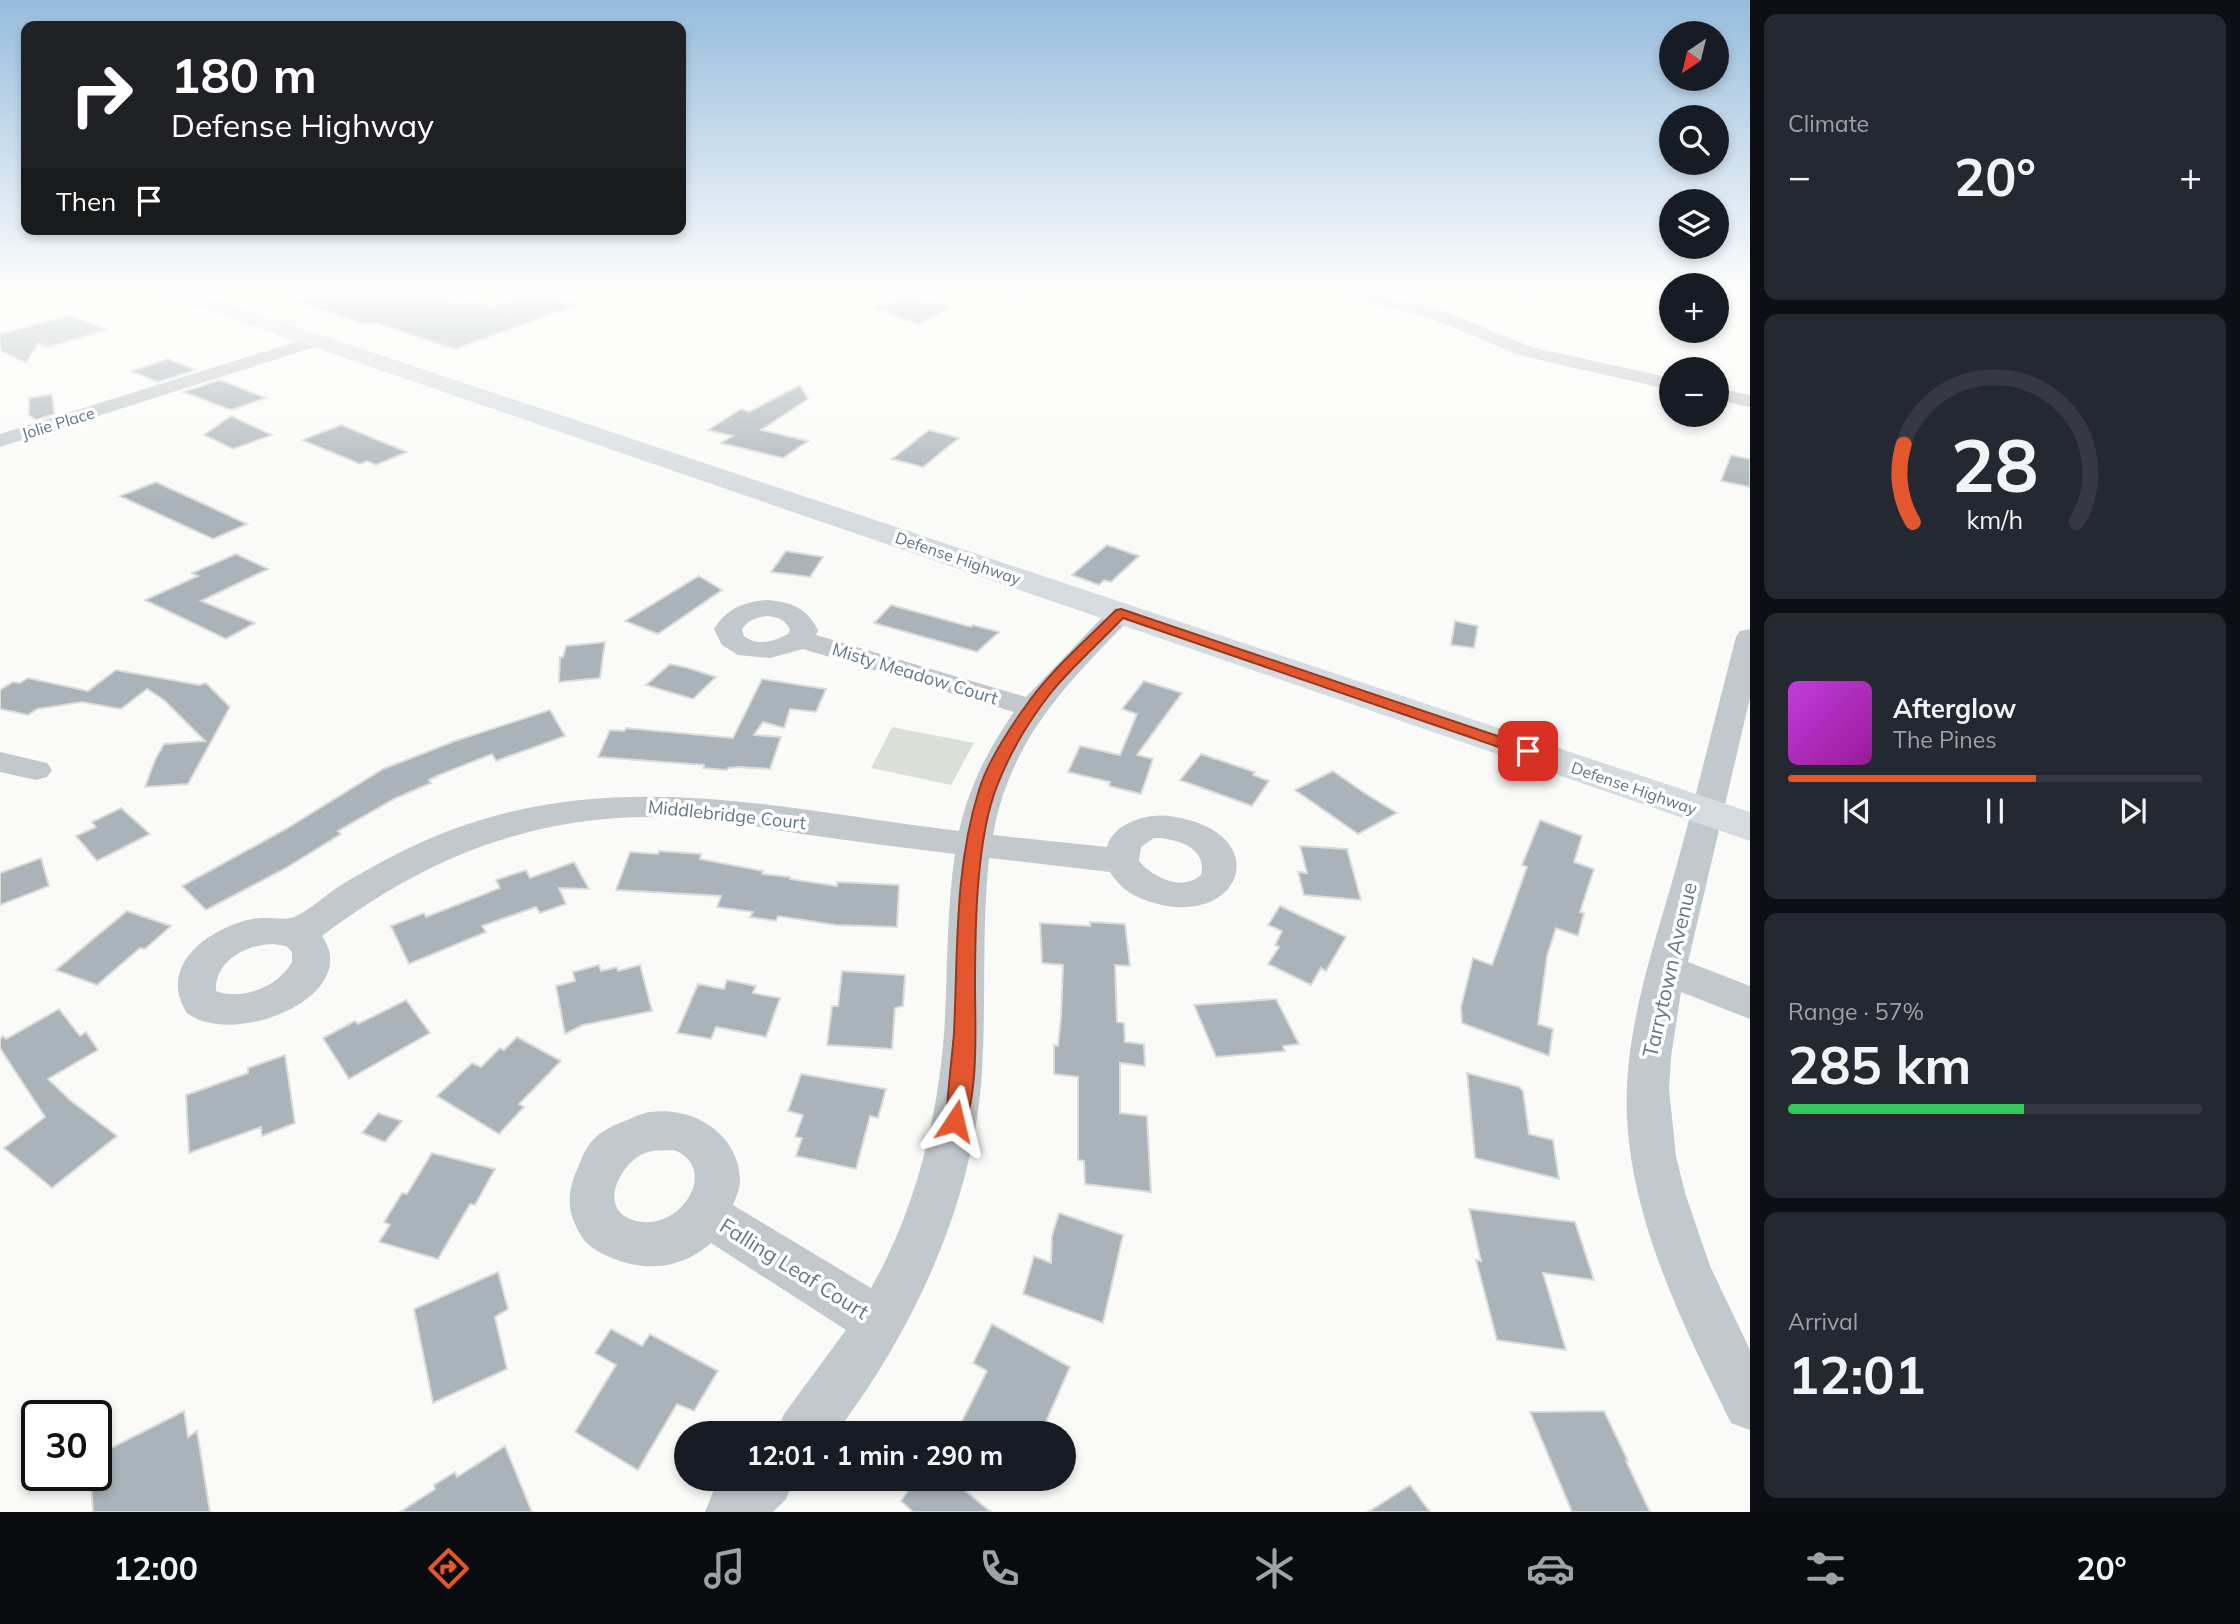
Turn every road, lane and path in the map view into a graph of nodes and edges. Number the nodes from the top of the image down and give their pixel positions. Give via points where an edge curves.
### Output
1 (254, 361) edge
2 (374, 361) edge
3 (1567, 361) edge
4 (1659, 381) edge
5 (1729, 397) edge
6 (1750, 401) edge
7 (0, 441) edge
8 (1121, 613) junction
9 (1750, 637) edge
10 (800, 639) dead end
11 (1031, 708) junction
12 (0, 762) edge
13 (36, 770) dead end
14 (1708, 813) junction
15 (1750, 827) edge
16 (974, 845) junction
17 (1121, 861) dead end
18 (298, 933) dead end
19 (1667, 970) junction
20 (1750, 1003) edge
21 (707, 1215) dead end
22 (880, 1322) junction
23 (1750, 1404) edge
24 (813, 1421) edge
25 (754, 1491) edge
26 (733, 1512) edge

1 - 7 street, Jolie Place
2 - 8 main road, Defense Highway
3 - 4 street
5 - 6 street
8 - 11 street
8 - 14 main road, Defense Highway
9 - 14 street, Tarrytown Avenue
10 - 11 street, Misty Meadow Court
11 - 16 street via 987,788
12 - 13 street
14 - 15 main road, Defense Highway
14 - 19 street, Tarrytown Avenue
16 - 17 street, Middlebridge Court
16 - 18 street, Middlebridge Court via 656,806 548,814 434,849 382,874
16 - 22 street via 965,930 960,1097 925,1228
19 - 20 street
19 - 23 street, Tarrytown Avenue via 1648,1068 1649,1121 1661,1181 1691,1277
21 - 22 street, Falling Leaf Court
22 - 24 street
25 - 26 street

